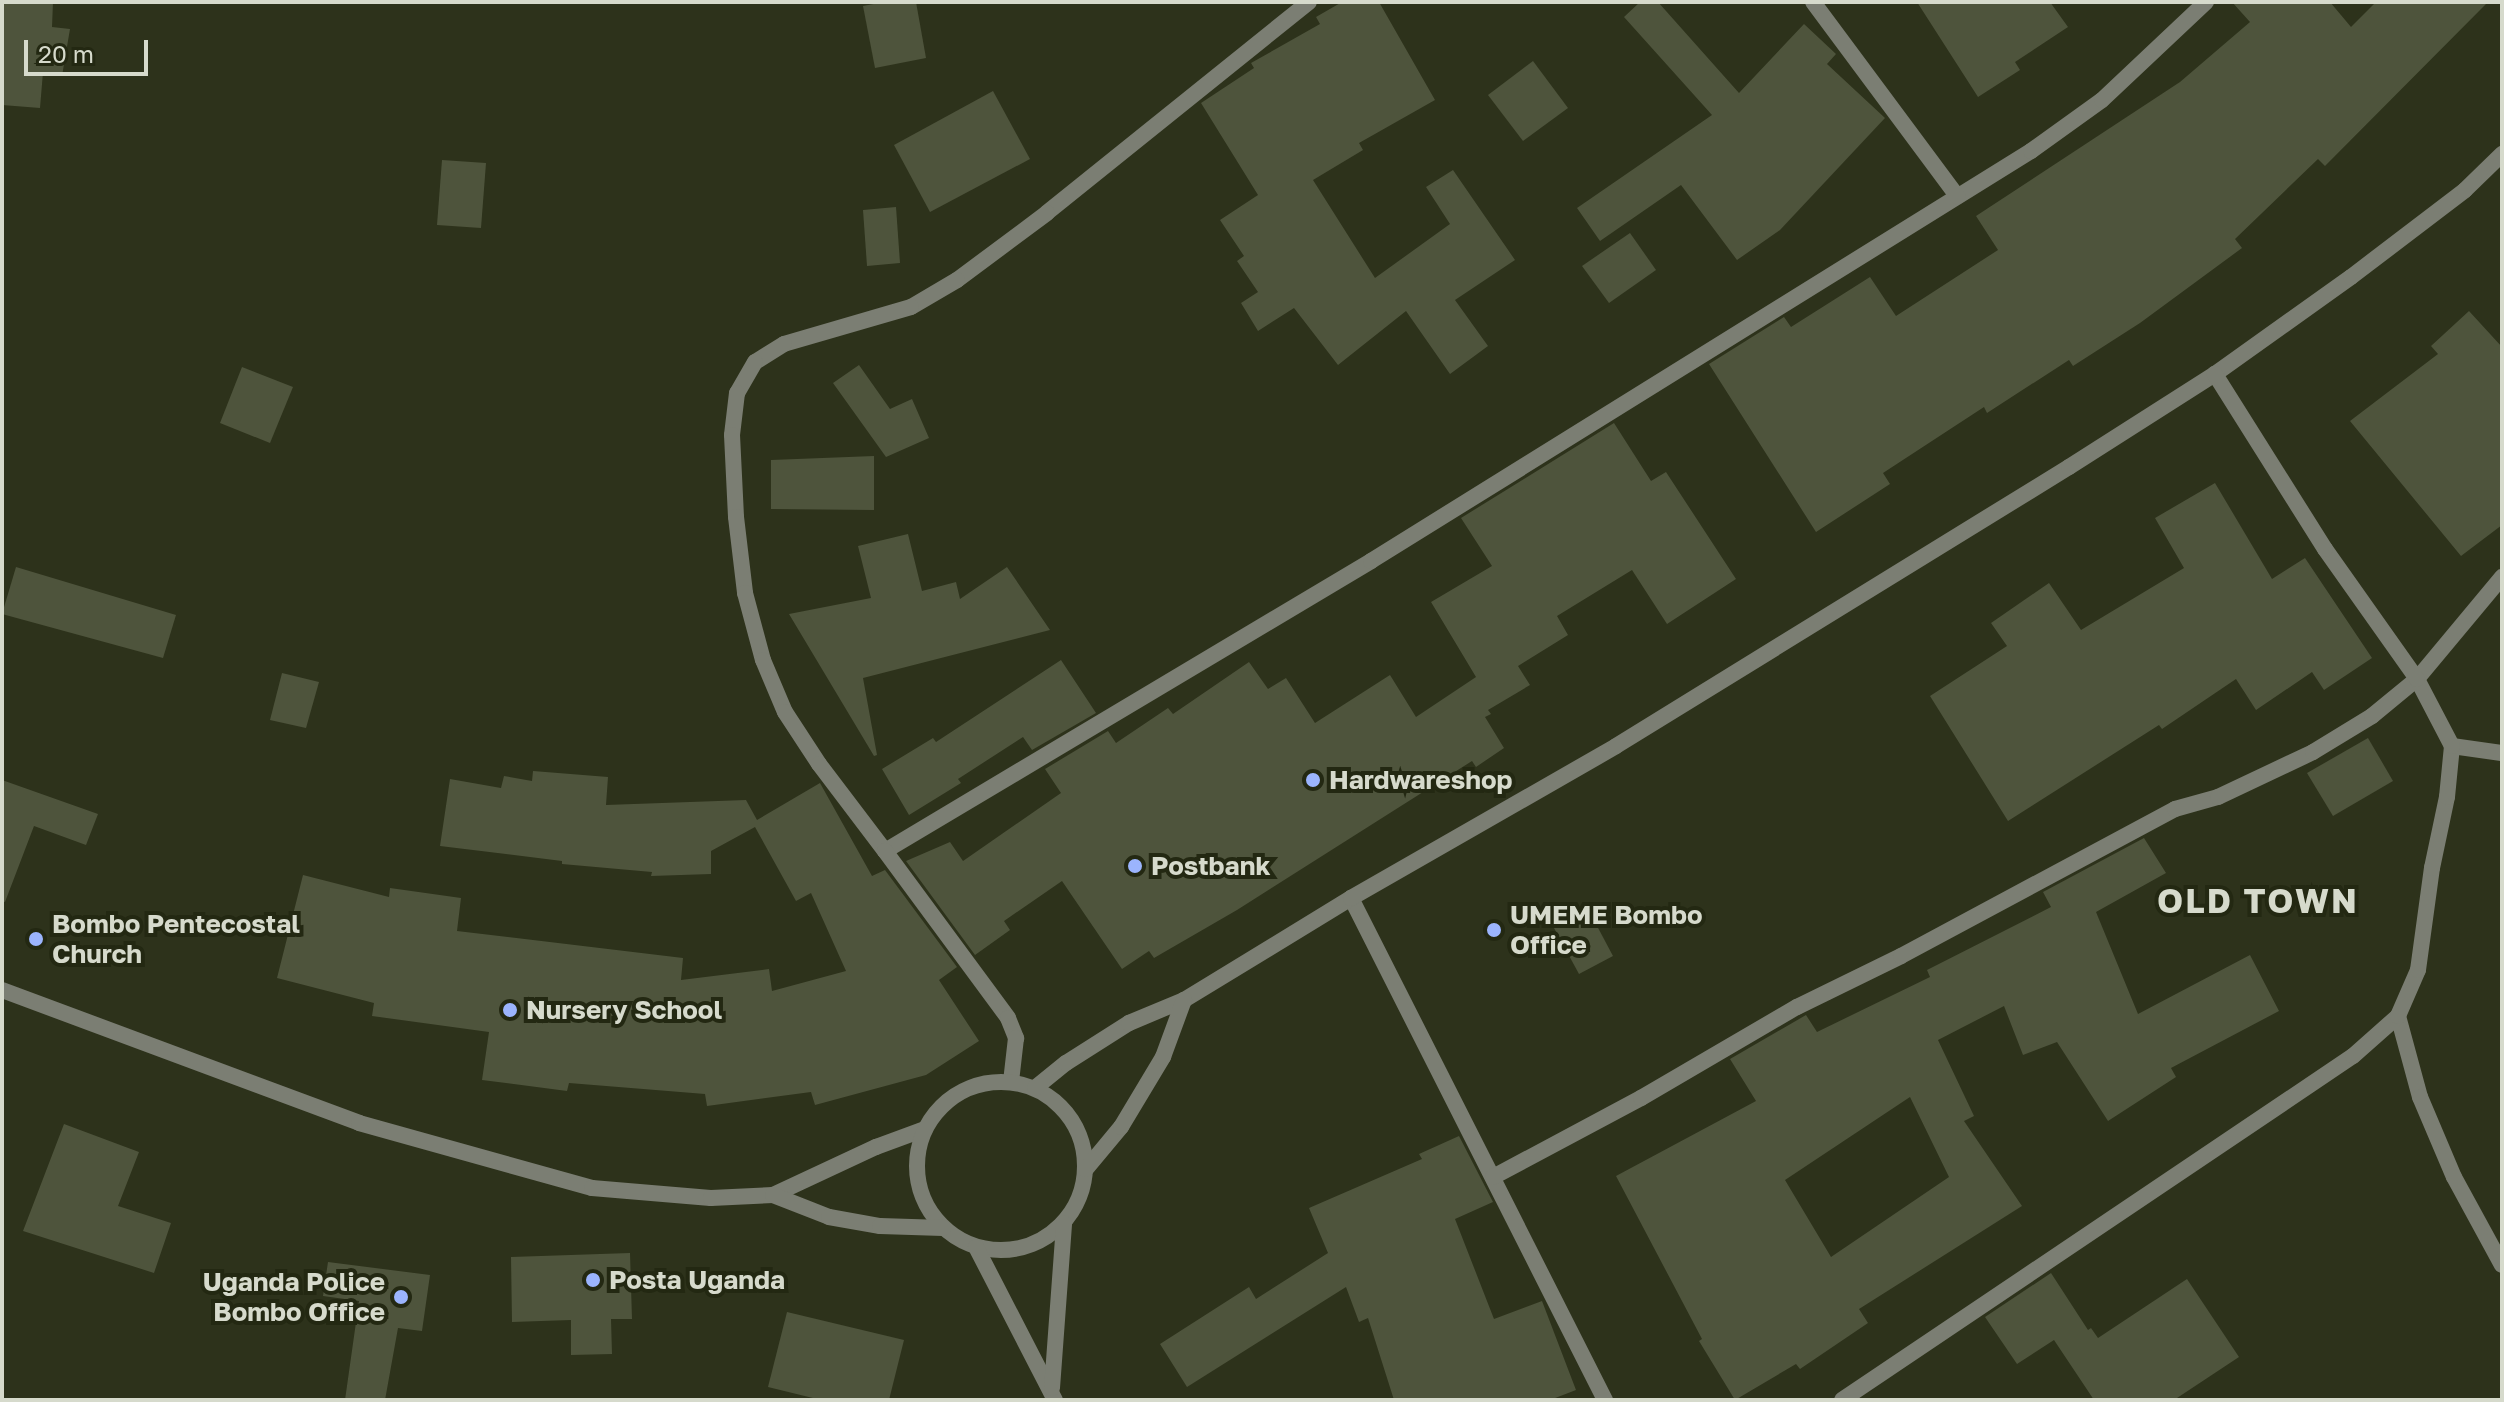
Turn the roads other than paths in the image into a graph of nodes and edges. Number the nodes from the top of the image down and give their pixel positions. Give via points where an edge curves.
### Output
1 (1309, 2) edge
2 (1813, 2) edge
3 (2206, 2) edge
4 (2502, 154) edge
5 (1957, 196) junction
6 (2215, 374) junction
7 (2502, 577) edge
8 (2417, 679) junction
9 (2452, 746) junction
10 (2502, 753) edge
11 (885, 851) junction
12 (1351, 898) junction
13 (2, 990) edge
14 (1184, 1000) junction
15 (2398, 1016) junction
16 (1011, 1082) junction
17 (1035, 1088) junction
18 (925, 1129) junction
19 (1086, 1169) junction
20 (1493, 1177) junction
21 (773, 1195) junction
22 (1064, 1223) junction
23 (943, 1228) junction
24 (976, 1247) junction
25 (2502, 1265) edge
26 (1054, 1394) edge
27 (1605, 1400) edge
28 (1842, 1400) edge

1 - 11 street via 957,280 911,307 784,344 755,362 737,393 732,435 736,517 745,593 763,660 793,725
2 - 5 street
3 - 5 street via 2102,100
4 - 6 street via 2465,190
5 - 11 street via 1359,568
6 - 8 street via 2325,549
6 - 12 street via 1616,746
7 - 8 street
8 - 9 street
8 - 20 street via 2372,716 2313,752 2233,791 2175,809 1797,1007
9 - 10 street
9 - 15 street via 2418,970
11 - 16 street via 1008,1018 1016,1038
12 - 14 street
12 - 20 street
13 - 21 street via 359,1123 592,1188 711,1198
14 - 17 street via 1129,1023
14 - 19 street via 1163,1057 1121,1127
15 - 25 street via 2420,1097 2454,1177
15 - 28 street via 2340,1065
16 - 17 street
16 - 18 street via 985,1083 960,1092
17 - 19 street via 1073,1121
18 - 21 street
18 - 23 street via 917,1155 918,1181 926,1207
19 - 22 street via 1079,1198
20 - 27 street
21 - 23 street via 829,1217 880,1226
22 - 24 street via 1038,1242 1007,1251
22 - 26 street
23 - 24 street
24 - 26 street

